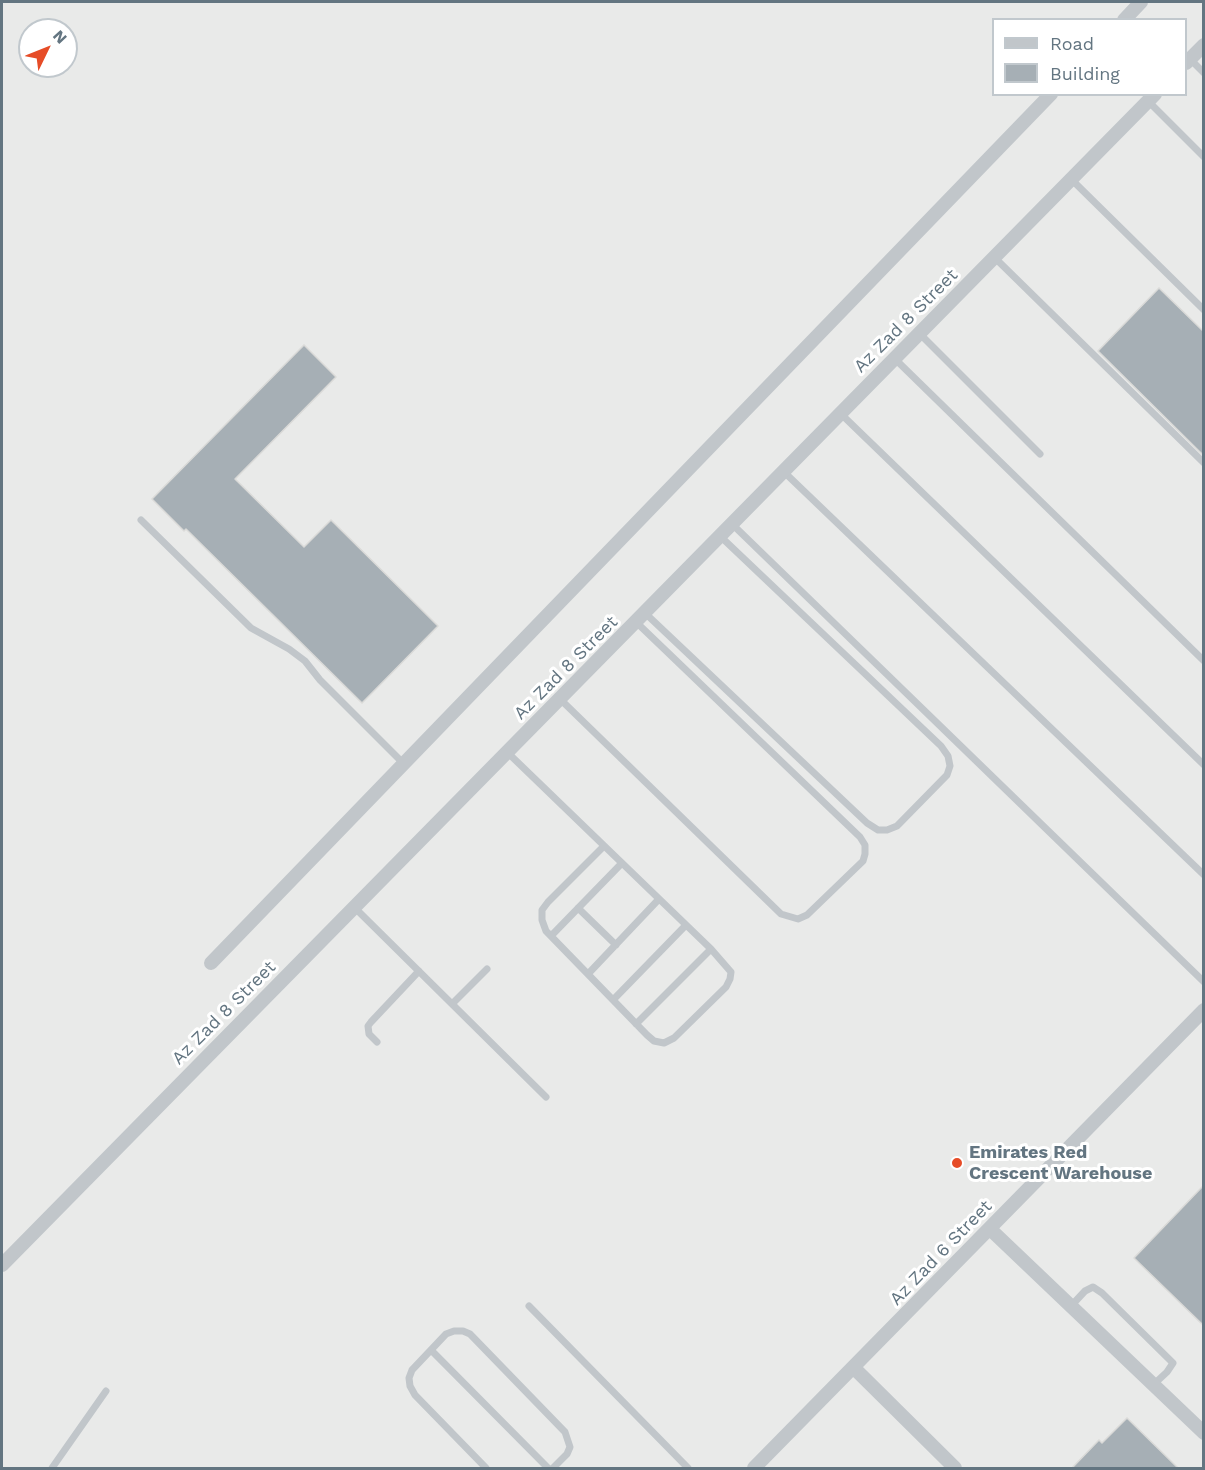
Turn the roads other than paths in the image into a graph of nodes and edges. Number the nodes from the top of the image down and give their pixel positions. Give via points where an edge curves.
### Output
1 (1141, 2) edge
2 (1126, 18) edge
3 (1203, 45) edge
4 (1188, 61) edge
5 (1203, 73) edge
6 (1049, 96) edge
7 (1151, 98) edge
8 (1203, 157) edge
9 (1071, 179) junction
10 (994, 257) junction
11 (1203, 310) edge
12 (919, 333) junction
13 (894, 358) junction
14 (840, 413) junction
15 (1040, 454) dead end
16 (1203, 463) edge
17 (783, 471) junction
18 (141, 520) dead end
19 (732, 524) junction
20 (720, 536) junction
21 (641, 618) junction
22 (1203, 661) edge
23 (560, 699) junction
24 (507, 752) junction
25 (404, 764) junction
26 (1203, 765) edge
27 (604, 846) junction
28 (622, 863) junction
29 (1203, 875) edge
30 (659, 899) junction
31 (354, 907) junction
32 (578, 908) junction
33 (686, 925) junction
34 (551, 936) junction
35 (616, 945) junction
36 (711, 949) junction
37 (211, 963) dead end
38 (487, 969) dead end
39 (419, 972) junction
40 (588, 974) junction
41 (1203, 982) edge
42 (613, 1000) junction
43 (452, 1005) junction
44 (1203, 1010) edge
45 (636, 1024) junction
46 (377, 1042) dead end
47 (546, 1097) dead end
48 (990, 1229) junction
49 (2, 1265) edge
50 (529, 1306) dead end
51 (1071, 1306) junction
52 (431, 1350) junction
53 (854, 1368) junction
54 (1153, 1385) junction
55 (105, 1391) dead end
56 (1203, 1433) edge
57 (52, 1468) edge
58 (486, 1468) edge
59 (548, 1468) edge
60 (553, 1468) edge
61 (688, 1468) edge
62 (754, 1468) edge
63 (955, 1468) edge

1 - 2 street
3 - 4 street
4 - 5 lane
6 - 25 street
7 - 8 lane
7 - 9 street, Az Zad 8 Street
9 - 10 street, Az Zad 8 Street
9 - 11 lane
10 - 12 street, Az Zad 8 Street
10 - 16 lane
12 - 13 street, Az Zad 8 Street
12 - 15 lane
13 - 14 street, Az Zad 8 Street
13 - 22 lane
14 - 17 street, Az Zad 8 Street
14 - 26 lane
17 - 19 street, Az Zad 8 Street
17 - 29 lane
18 - 25 lane via 251,628 304,660
19 - 20 street, Az Zad 8 Street
19 - 41 lane
20 - 21 street, Az Zad 8 Street
20 - 21 lane via 941,746 948,756 947,775 897,826 878,830
21 - 23 street, Az Zad 8 Street
21 - 23 lane via 860,837 865,845 862,861 807,915 798,919 781,914
23 - 24 street, Az Zad 8 Street
24 - 27 lane
24 - 31 street, Az Zad 8 Street
25 - 37 street
27 - 28 lane
27 - 34 lane via 542,910 542,921
28 - 30 lane
28 - 32 lane
30 - 33 lane
30 - 35 lane
31 - 39 lane
31 - 49 street, Az Zad 8 Street
32 - 34 lane
32 - 35 lane
33 - 36 lane
33 - 42 lane
34 - 40 lane
35 - 40 lane
36 - 45 lane
36 - 45 lane via 730,972 726,987 664,1043 654,1041
38 - 43 lane
39 - 43 lane
39 - 46 lane via 368,1026 369,1034
40 - 42 lane
42 - 45 lane
43 - 47 lane
44 - 48 street, Az Zad 6 Street
48 - 51 street
48 - 53 street, Az Zad 6 Street
50 - 61 lane
51 - 54 street
51 - 54 lane via 1093,1287 1102,1293 1173,1363
52 - 58 lane via 412,1370 410,1386
52 - 59 lane
52 - 60 lane via 446,1334 470,1334 565,1432 570,1447
53 - 62 street, Az Zad 6 Street
53 - 63 street
54 - 56 street
55 - 57 lane

